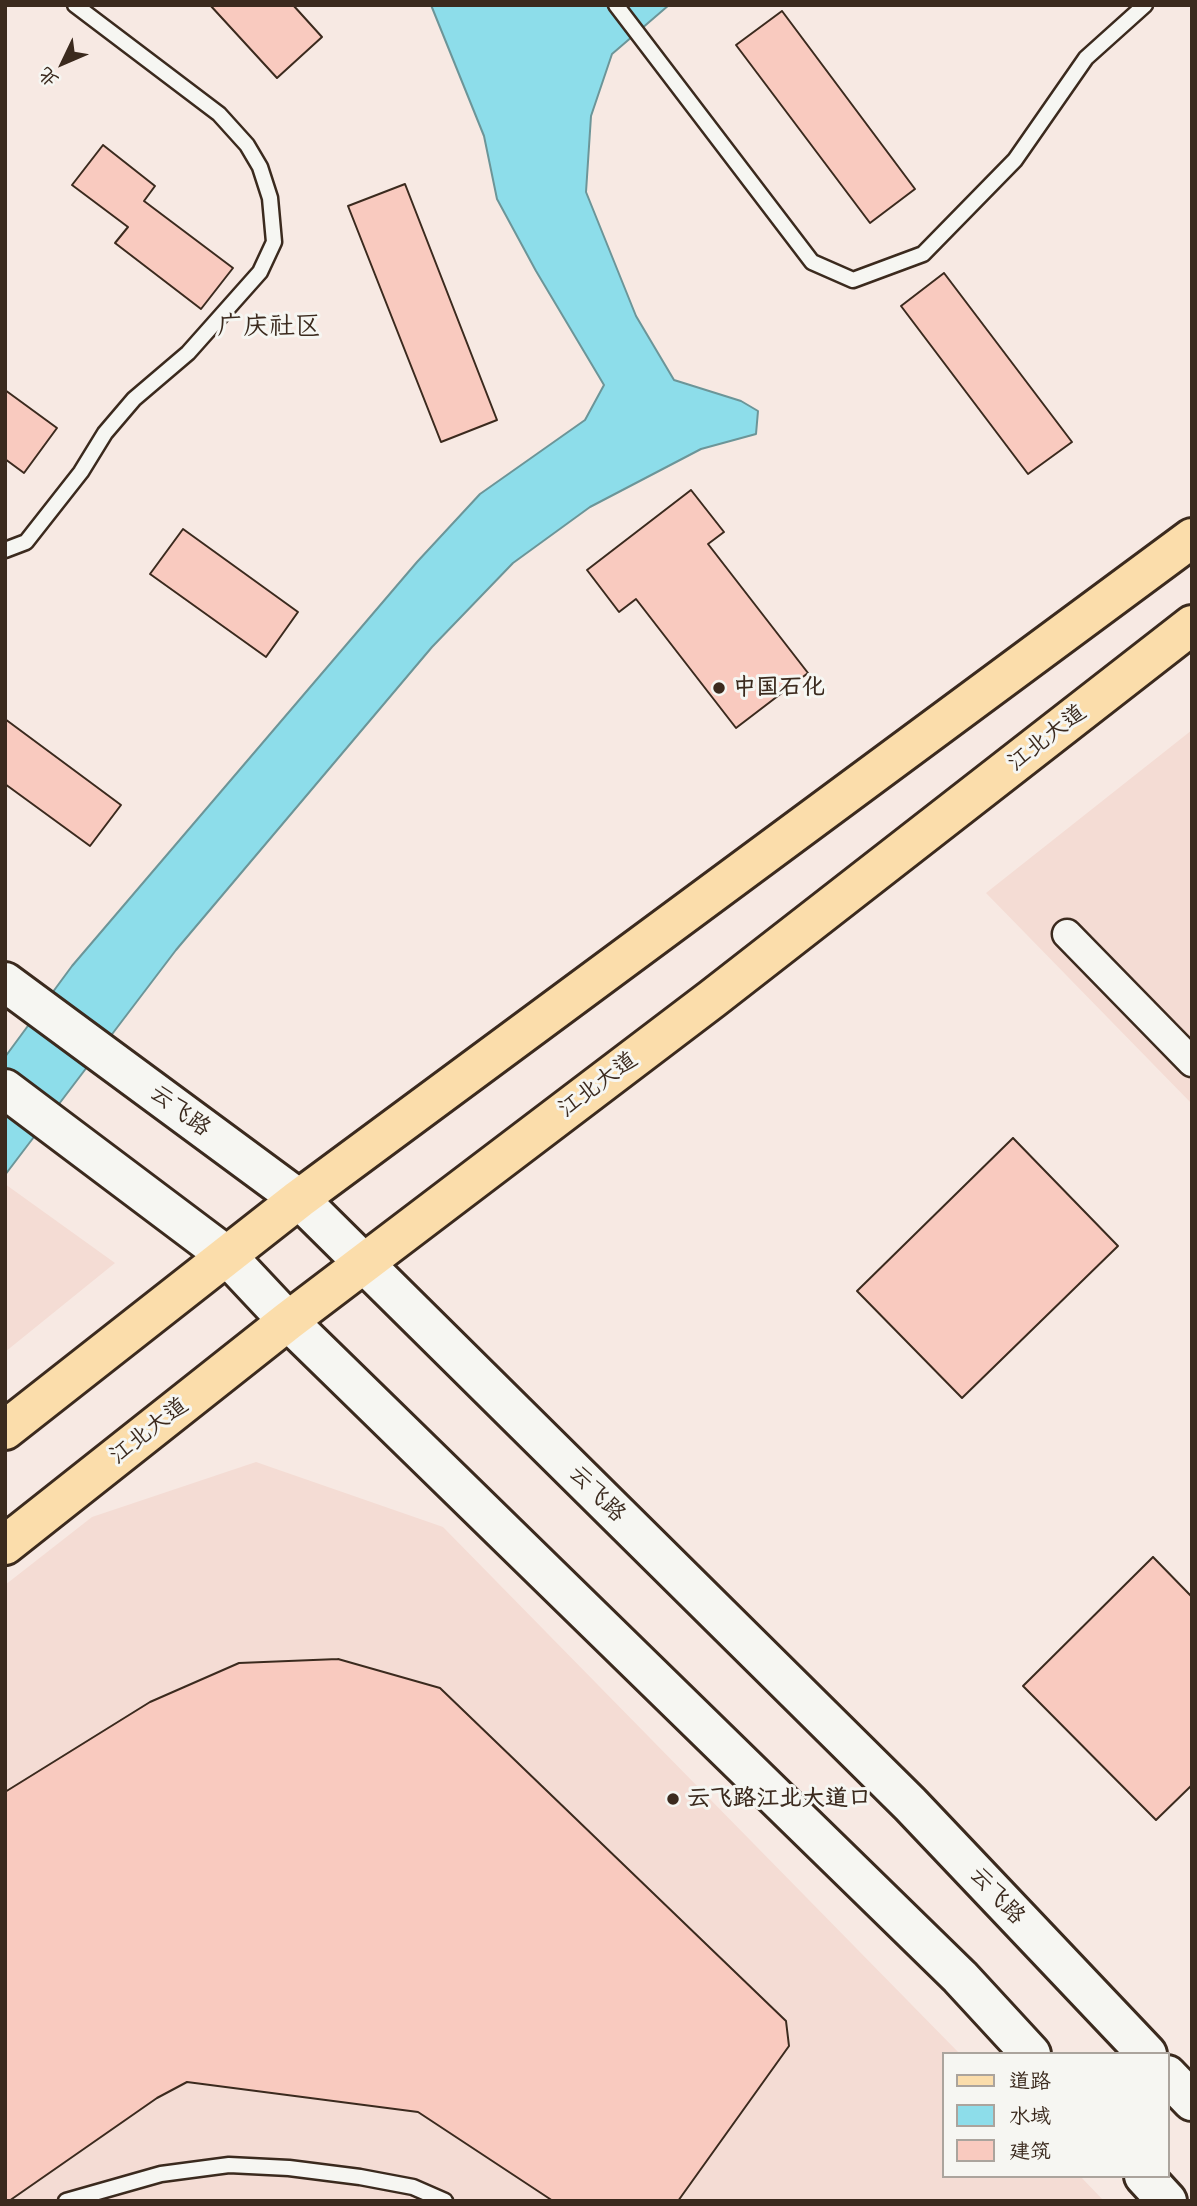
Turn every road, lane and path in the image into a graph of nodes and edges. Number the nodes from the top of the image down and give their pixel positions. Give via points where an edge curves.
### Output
1 (75, 5) edge
2 (616, 5) edge
3 (1145, 5) edge
4 (1192, 538) edge
5 (5, 550) edge
6 (1192, 625) edge
7 (1067, 934) dead end
8 (5, 982) edge
9 (1192, 1062) edge
10 (5, 1089) edge
11 (299, 1199) junction
12 (227, 1256) junction
13 (364, 1263) junction
14 (288, 1321) junction
15 (5, 1430) edge
16 (5, 1545) edge
17 (1029, 2052) edge
18 (1145, 2052) edge
19 (1169, 2077) edge
20 (1192, 2101) edge
21 (1146, 2178) edge
22 (66, 2201) edge
23 (445, 2201) edge
24 (1167, 2201) edge

1 - 5 lane via 219,114 247,145 270,198 274,242 260,272 188,353 134,399 105,433 26,542
2 - 3 lane via 812,262 853,280 923,254 1015,160 1086,58
4 - 11 main road
6 - 13 main road, 江北大道
7 - 9 street
8 - 11 main road, 云飞路
10 - 12 main road
11 - 12 main road
11 - 13 main road, 云飞路
12 - 14 main road
12 - 15 main road
13 - 14 main road, 江北大道
13 - 18 main road, 云飞路 via 910,1804
14 - 16 main road, 江北大道
14 - 17 main road via 960,1977
19 - 20 main road
21 - 24 main road
22 - 23 lane via 161,2175 229,2165 360,2177 413,2187

